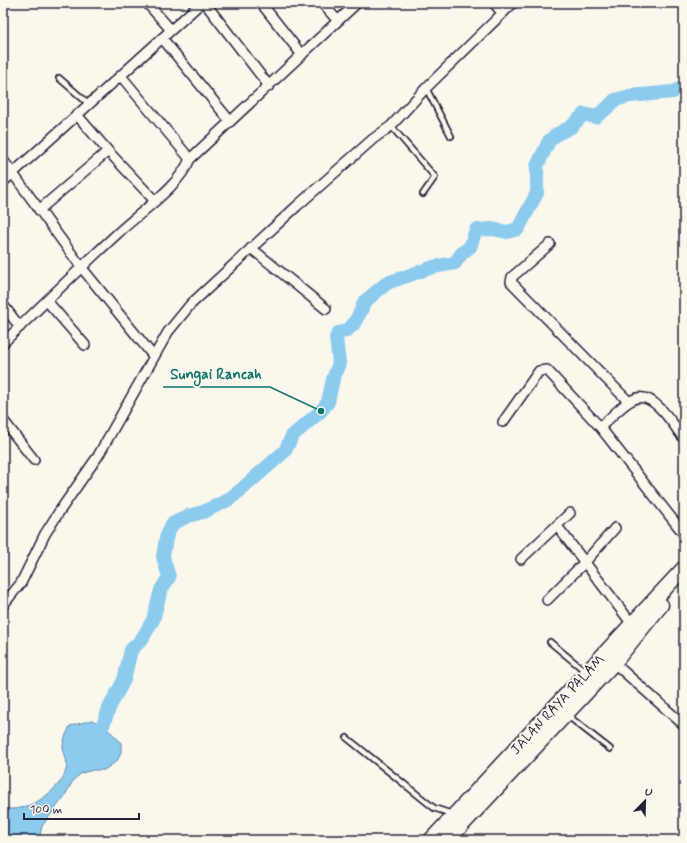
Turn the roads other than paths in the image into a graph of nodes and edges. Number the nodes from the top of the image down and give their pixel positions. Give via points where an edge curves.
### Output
1 (147, 3) edge
2 (201, 3) edge
3 (205, 3) edge
4 (261, 3) edge
5 (322, 3) edge
6 (357, 3) edge
7 (494, 3) edge
8 (513, 3) edge
9 (502, 14) junction
10 (338, 21) junction
11 (171, 30) junction
12 (162, 38) junction
13 (302, 55) junction
14 (121, 76) junction
15 (59, 78) dead end
16 (268, 86) junction
17 (426, 88) junction
18 (89, 104) junction
19 (77, 115) junction
20 (230, 121) junction
21 (392, 126) junction
22 (451, 136) dead end
23 (108, 151) junction
24 (190, 159) junction
25 (3, 160) edge
26 (13, 173) junction
27 (3, 182) edge
28 (423, 194) dead end
29 (155, 201) junction
30 (39, 210) junction
31 (550, 244) dead end
32 (251, 248) junction
33 (82, 268) junction
34 (47, 301) junction
35 (3, 305) edge
36 (326, 309) dead end
37 (20, 327) junction
38 (3, 343) edge
39 (85, 345) dead end
40 (154, 357) junction
41 (629, 402) junction
42 (3, 420) edge
43 (503, 422) dead end
44 (600, 427) junction
45 (684, 438) edge
46 (34, 460) dead end
47 (570, 512) dead end
48 (557, 526) junction
49 (615, 528) dead end
50 (684, 534) edge
51 (521, 559) dead end
52 (585, 562) junction
53 (684, 568) edge
54 (684, 580) edge
55 (546, 600) dead end
56 (3, 606) edge
57 (632, 624) junction
58 (550, 642) dead end
59 (614, 663) junction
60 (586, 672) junction
61 (561, 710) junction
62 (684, 725) edge
63 (347, 738) dead end
64 (610, 749) dead end
65 (454, 815) junction
66 (454, 838) edge
67 (431, 840) edge

1 - 11 street
2 - 11 street
3 - 16 street
4 - 13 street
5 - 10 street
6 - 10 street
7 - 9 street
8 - 9 street
9 - 17 street
10 - 13 street
11 - 12 street
12 - 14 street
12 - 20 street
13 - 16 street
14 - 18 street
14 - 24 street
15 - 18 lane
16 - 20 street
17 - 21 street
17 - 22 lane
18 - 19 street
19 - 23 street
19 - 26 street
20 - 24 street
21 - 28 lane via 435,177
21 - 32 street via 373,139
23 - 29 street
23 - 30 street
24 - 29 street via 181,176
25 - 26 street
26 - 27 street
26 - 30 street
29 - 33 street via 118,232
30 - 33 street
31 - 41 street via 512,277 511,282
32 - 36 street
32 - 40 street via 190,305 168,332
33 - 34 street
33 - 40 street
34 - 37 street
34 - 39 street
35 - 37 street
37 - 38 street
40 - 56 street via 98,456 58,512 20,583
41 - 44 street
41 - 45 street via 641,397 653,402
42 - 46 street
43 - 44 street via 539,371 547,370
44 - 50 street
47 - 48 street
48 - 51 street
48 - 52 street
49 - 52 street
52 - 55 street
52 - 57 street
53 - 57 main road, JALAN RAYA PALAM
54 - 59 main road, JALAN RAYA PALAM
57 - 60 main road, JALAN RAYA PALAM
58 - 60 lane
59 - 61 main road, JALAN RAYA PALAM
59 - 62 street
60 - 61 main road, JALAN RAYA PALAM
61 - 64 lane
61 - 65 main road, JALAN RAYA PALAM
61 - 66 main road, JALAN RAYA PALAM
63 - 65 lane via 434,808
65 - 67 main road, JALAN RAYA PALAM

